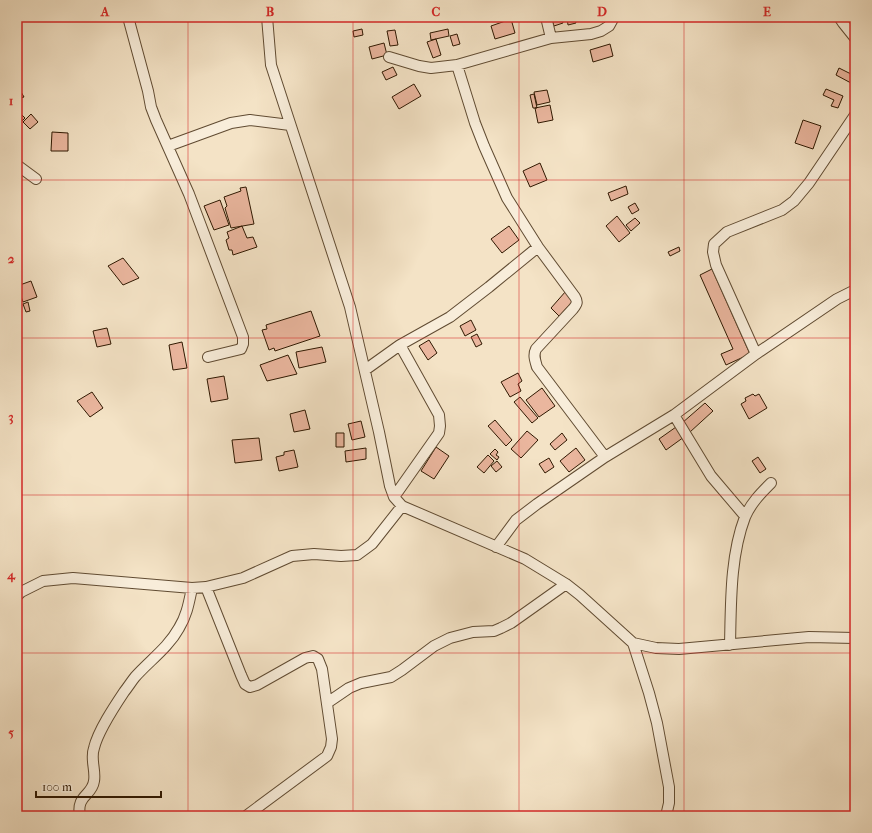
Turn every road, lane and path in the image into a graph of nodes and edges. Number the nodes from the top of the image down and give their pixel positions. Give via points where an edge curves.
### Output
1 (128, 17) edge
2 (267, 17) edge
3 (546, 17) edge
4 (614, 17) edge
5 (839, 17) edge
6 (551, 38) junction
7 (855, 38) edge
8 (389, 57) dead end
9 (457, 65) junction
10 (855, 115) edge
11 (290, 125) junction
12 (168, 146) junction
13 (17, 165) edge
14 (36, 179) dead end
15 (538, 247) junction
16 (855, 290) edge
17 (400, 346) junction
18 (756, 354) junction
19 (208, 357) dead end
20 (365, 370) junction
21 (674, 415) junction
22 (605, 457) junction
23 (771, 483) dead end
24 (394, 497) junction
25 (402, 506) junction
26 (746, 516) junction
27 (496, 546) junction
28 (566, 584) junction
29 (206, 587) junction
30 (192, 588) junction
31 (17, 596) edge
32 (855, 638) edge
33 (633, 644) junction
34 (730, 645) junction
35 (327, 703) junction
36 (80, 816) edge
37 (246, 816) edge
38 (666, 816) edge

1 - 12 street via 151,107
2 - 11 street via 271,65
3 - 6 street
4 - 6 street via 609,26 601,31
5 - 7 street
6 - 9 street
8 - 9 street via 431,68
9 - 15 street via 475,123 507,198
10 - 18 street via 794,201 782,210 726,232 714,244 716,265
11 - 12 street via 250,120 231,123
11 - 20 street via 350,307
12 - 19 street via 189,194 243,337 241,349
13 - 14 street
15 - 17 street via 450,317
15 - 22 street via 575,297 577,304 536,348 534,358 537,367
16 - 18 street via 837,299
17 - 20 street
17 - 24 street via 439,415 440,426 439,433
18 - 21 street
20 - 24 street
21 - 22 street
21 - 26 street via 711,476
22 - 27 street via 516,520
23 - 26 street via 753,503
24 - 25 street
25 - 27 street
25 - 29 street via 372,544 357,554 292,556 243,578
26 - 34 street via 735,558
27 - 28 street via 525,559
28 - 33 street
28 - 35 street via 501,628 450,638 434,646 391,677 350,688
29 - 30 street
29 - 35 street via 245,684 257,685 313,656 318,659 322,669
30 - 31 street via 73,578 43,581
30 - 36 street via 188,609 180,628 170,642 134,678 93,748 94,782 80,802
32 - 34 street via 810,637
33 - 34 street via 678,649
33 - 38 street via 657,723 669,787
35 - 37 street via 332,739 327,756

